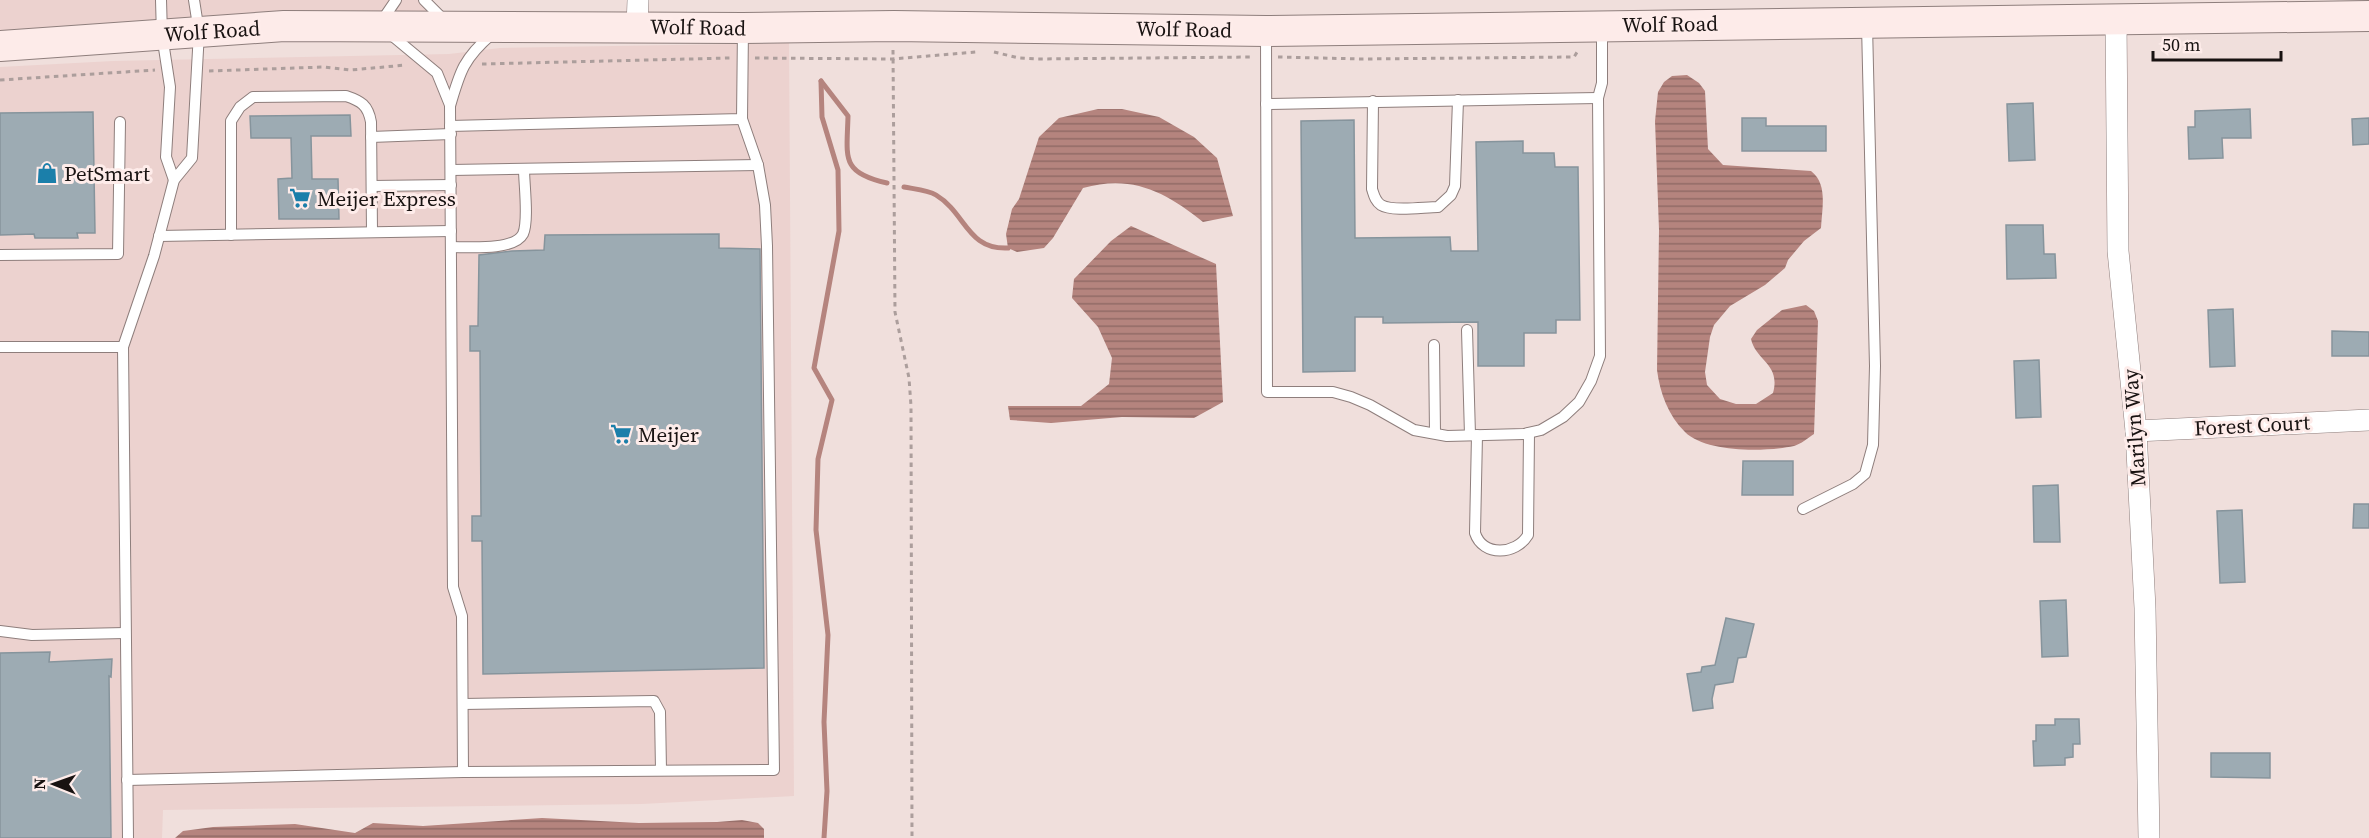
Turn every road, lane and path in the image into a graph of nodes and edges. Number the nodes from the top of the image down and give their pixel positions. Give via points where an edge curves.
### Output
1 (161, 0) edge
2 (194, 0) edge
3 (396, 0) edge
4 (424, 0) edge
5 (637, 13) edge
6 (2369, 16) edge
7 (2116, 19) junction
8 (1867, 21) junction
9 (379, 26) junction
10 (451, 26) junction
11 (502, 26) junction
12 (743, 28) junction
13 (199, 32) junction
14 (162, 35) junction
15 (1602, 35) junction
16 (893, 44) dead end
17 (1266, 44) junction
18 (0, 46) edge
19 (990, 51) dead end
20 (980, 52) dead end
21 (742, 58) junction
22 (892, 59) junction
23 (429, 64) junction
24 (464, 65) junction
25 (138, 70) dead end
26 (228, 71) dead end
27 (0, 80) edge
28 (1598, 98) junction
29 (1458, 100) junction
30 (1372, 101) junction
31 (1266, 104) junction
32 (450, 106) junction
33 (742, 119) junction
34 (120, 122) dead end
35 (451, 130) junction
36 (371, 137) junction
37 (758, 165) junction
38 (524, 168) junction
39 (451, 170) junction
40 (174, 180) junction
41 (451, 185) junction
42 (372, 186) junction
43 (451, 231) junction
44 (372, 232) junction
45 (231, 234) junction
46 (159, 236) junction
47 (451, 247) junction
48 (0, 255) edge
49 (1467, 330) dead end
50 (1434, 345) dead end
51 (123, 346) junction
52 (0, 347) edge
53 (2369, 420) edge
54 (2136, 431) junction
55 (1529, 433) junction
56 (1435, 434) junction
57 (1473, 435) junction
58 (1803, 509) dead end
59 (0, 631) edge
60 (125, 633) junction
61 (463, 704) junction
62 (661, 771) junction
63 (463, 772) junction
64 (127, 780) junction
65 (128, 838) edge
66 (912, 838) edge
67 (2150, 838) edge

1 - 14 lane
2 - 13 lane
3 - 9 lane
4 - 10 lane
5 - 11 main road, Wolf Road
5 - 12 main road, Wolf Road
6 - 7 main road, Wolf Road
7 - 8 main road, Wolf Road
7 - 54 street, Marilyn Way via 2118,251
8 - 15 main road, Wolf Road
8 - 58 lane via 1875,342 1873,445 1865,474
9 - 10 main road, Wolf Road
9 - 13 main road, Wolf Road via 284,26
9 - 23 lane
10 - 11 main road, Wolf Road
11 - 24 lane via 475,49
12 - 17 main road, Wolf Road via 894,26
12 - 21 lane
13 - 14 main road, Wolf Road
13 - 40 lane via 192,158
14 - 18 main road, Wolf Road
14 - 40 lane via 170,87 166,157
15 - 17 main road, Wolf Road
15 - 17 path via 1582,46 1574,57 1362,59
15 - 28 lane via 1602,83
16 - 22 path
17 - 19 path via 1037,59
17 - 31 lane
20 - 22 path
21 - 22 path
21 - 24 path
21 - 33 lane
22 - 66 path via 895,312 911,406
23 - 26 path via 351,70 324,67
23 - 32 lane via 437,73
24 - 32 lane
25 - 27 path
28 - 29 lane
28 - 55 lane via 1600,356 1580,402 1556,421
29 - 30 lane
29 - 30 lane via 1456,175 1451,195 1438,207 1390,208 1375,200 1372,189
30 - 31 lane
31 - 56 lane via 1267,392 1333,392 1352,397 1414,430
32 - 35 lane
33 - 35 lane
33 - 37 lane
34 - 48 lane via 118,254
35 - 36 lane
35 - 39 lane
36 - 42 lane
36 - 45 lane via 368,108 359,100 346,96 253,97 231,121
37 - 38 lane
37 - 62 lane via 767,246 774,770
38 - 39 lane
38 - 47 lane via 523,234 502,246
39 - 41 lane
40 - 46 lane
41 - 42 lane
41 - 43 lane
42 - 44 lane
43 - 44 lane
43 - 47 lane
44 - 45 lane
45 - 46 lane
46 - 51 lane
47 - 61 lane via 453,587 462,616
49 - 57 lane
50 - 56 lane
51 - 52 lane
51 - 60 lane
53 - 54 street, Forest Court
54 - 67 street, Marilyn Way
55 - 57 lane
55 - 57 lane via 1528,535 1515,549 1490,549 1478,541 1475,533
56 - 57 lane
59 - 60 lane via 32,635
60 - 64 lane
61 - 62 lane via 654,701 660,712
61 - 63 lane
62 - 63 lane
63 - 64 lane
64 - 65 lane

